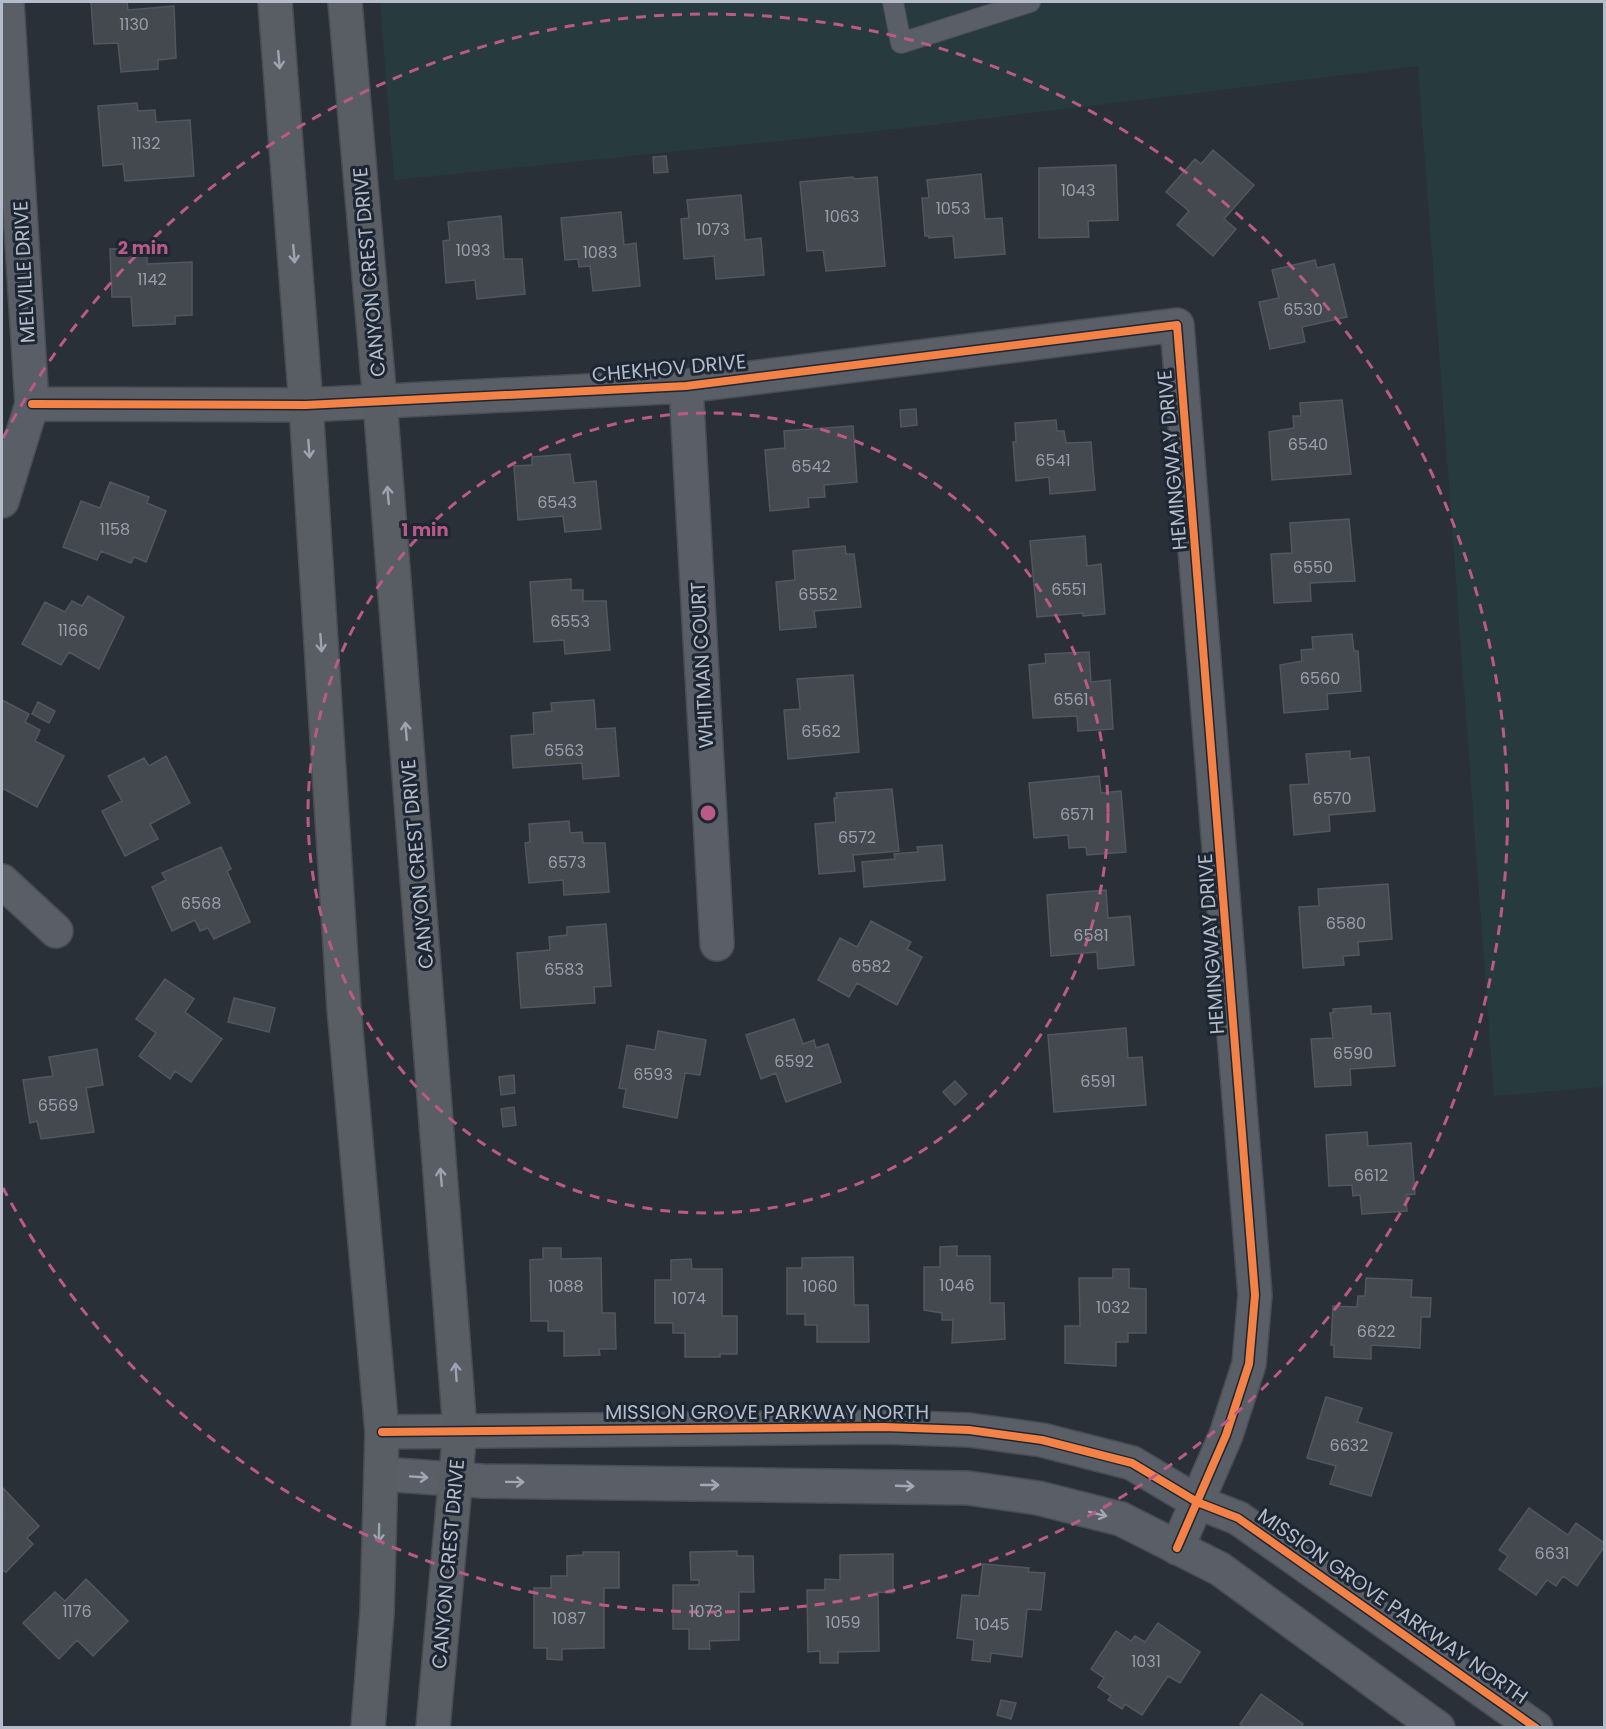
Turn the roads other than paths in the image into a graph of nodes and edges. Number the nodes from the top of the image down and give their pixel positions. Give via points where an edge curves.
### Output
1 (274, 2) edge
2 (345, 2) edge
3 (893, 2) edge
4 (1030, 2) edge
5 (6, 14) edge
6 (1177, 325) joint
7 (686, 386) junction
8 (380, 401) junction
9 (32, 404) junction
10 (306, 405) junction
11 (2, 501) edge
12 (2, 881) edge
13 (56, 931) dead end
14 (717, 944) dead end
15 (460, 1430) junction
16 (382, 1432) junction
17 (381, 1474) junction
18 (457, 1479) junction
19 (1197, 1502) junction
20 (1178, 1548) junction
21 (368, 1728) edge
22 (433, 1728) edge
23 (1438, 1728) edge
24 (1536, 1728) edge

1 -> 10 main road
2 - 8 main road, CANYON CREST DRIVE
3 - 4 lane via 901,43
5 - 9 street, MELVILLE DRIVE
6 - 7 street, CHEKHOV DRIVE
6 - 19 street, HEMINGWAY DRIVE via 1255,1295 1249,1364 1227,1435
7 - 8 street, CHEKHOV DRIVE
7 - 14 street, WHITMAN COURT
8 - 10 street, CHEKHOV DRIVE
15 -> 8 main road, CANYON CREST DRIVE
9 - 10 street, CHEKHOV DRIVE
9 - 11 street, MELVILLE DRIVE
10 -> 16 main road via 344,1008
12 - 13 street
15 - 16 street, MISSION GROVE PARKWAY NORTH
15 - 18 main road, CANYON CREST DRIVE
15 - 19 street, MISSION GROVE PARKWAY NORTH via 969,1430 1042,1440 1132,1463
16 - 17 main road
17 -> 18 street
17 -> 21 main road via 377,1613
18 -> 20 street via 968,1488 1038,1498 1121,1520
18 - 22 main road, CANYON CREST DRIVE
19 - 20 street, HEMINGWAY DRIVE
19 - 24 street, MISSION GROVE PARKWAY NORTH via 1238,1518
20 - 23 street via 1220,1569

